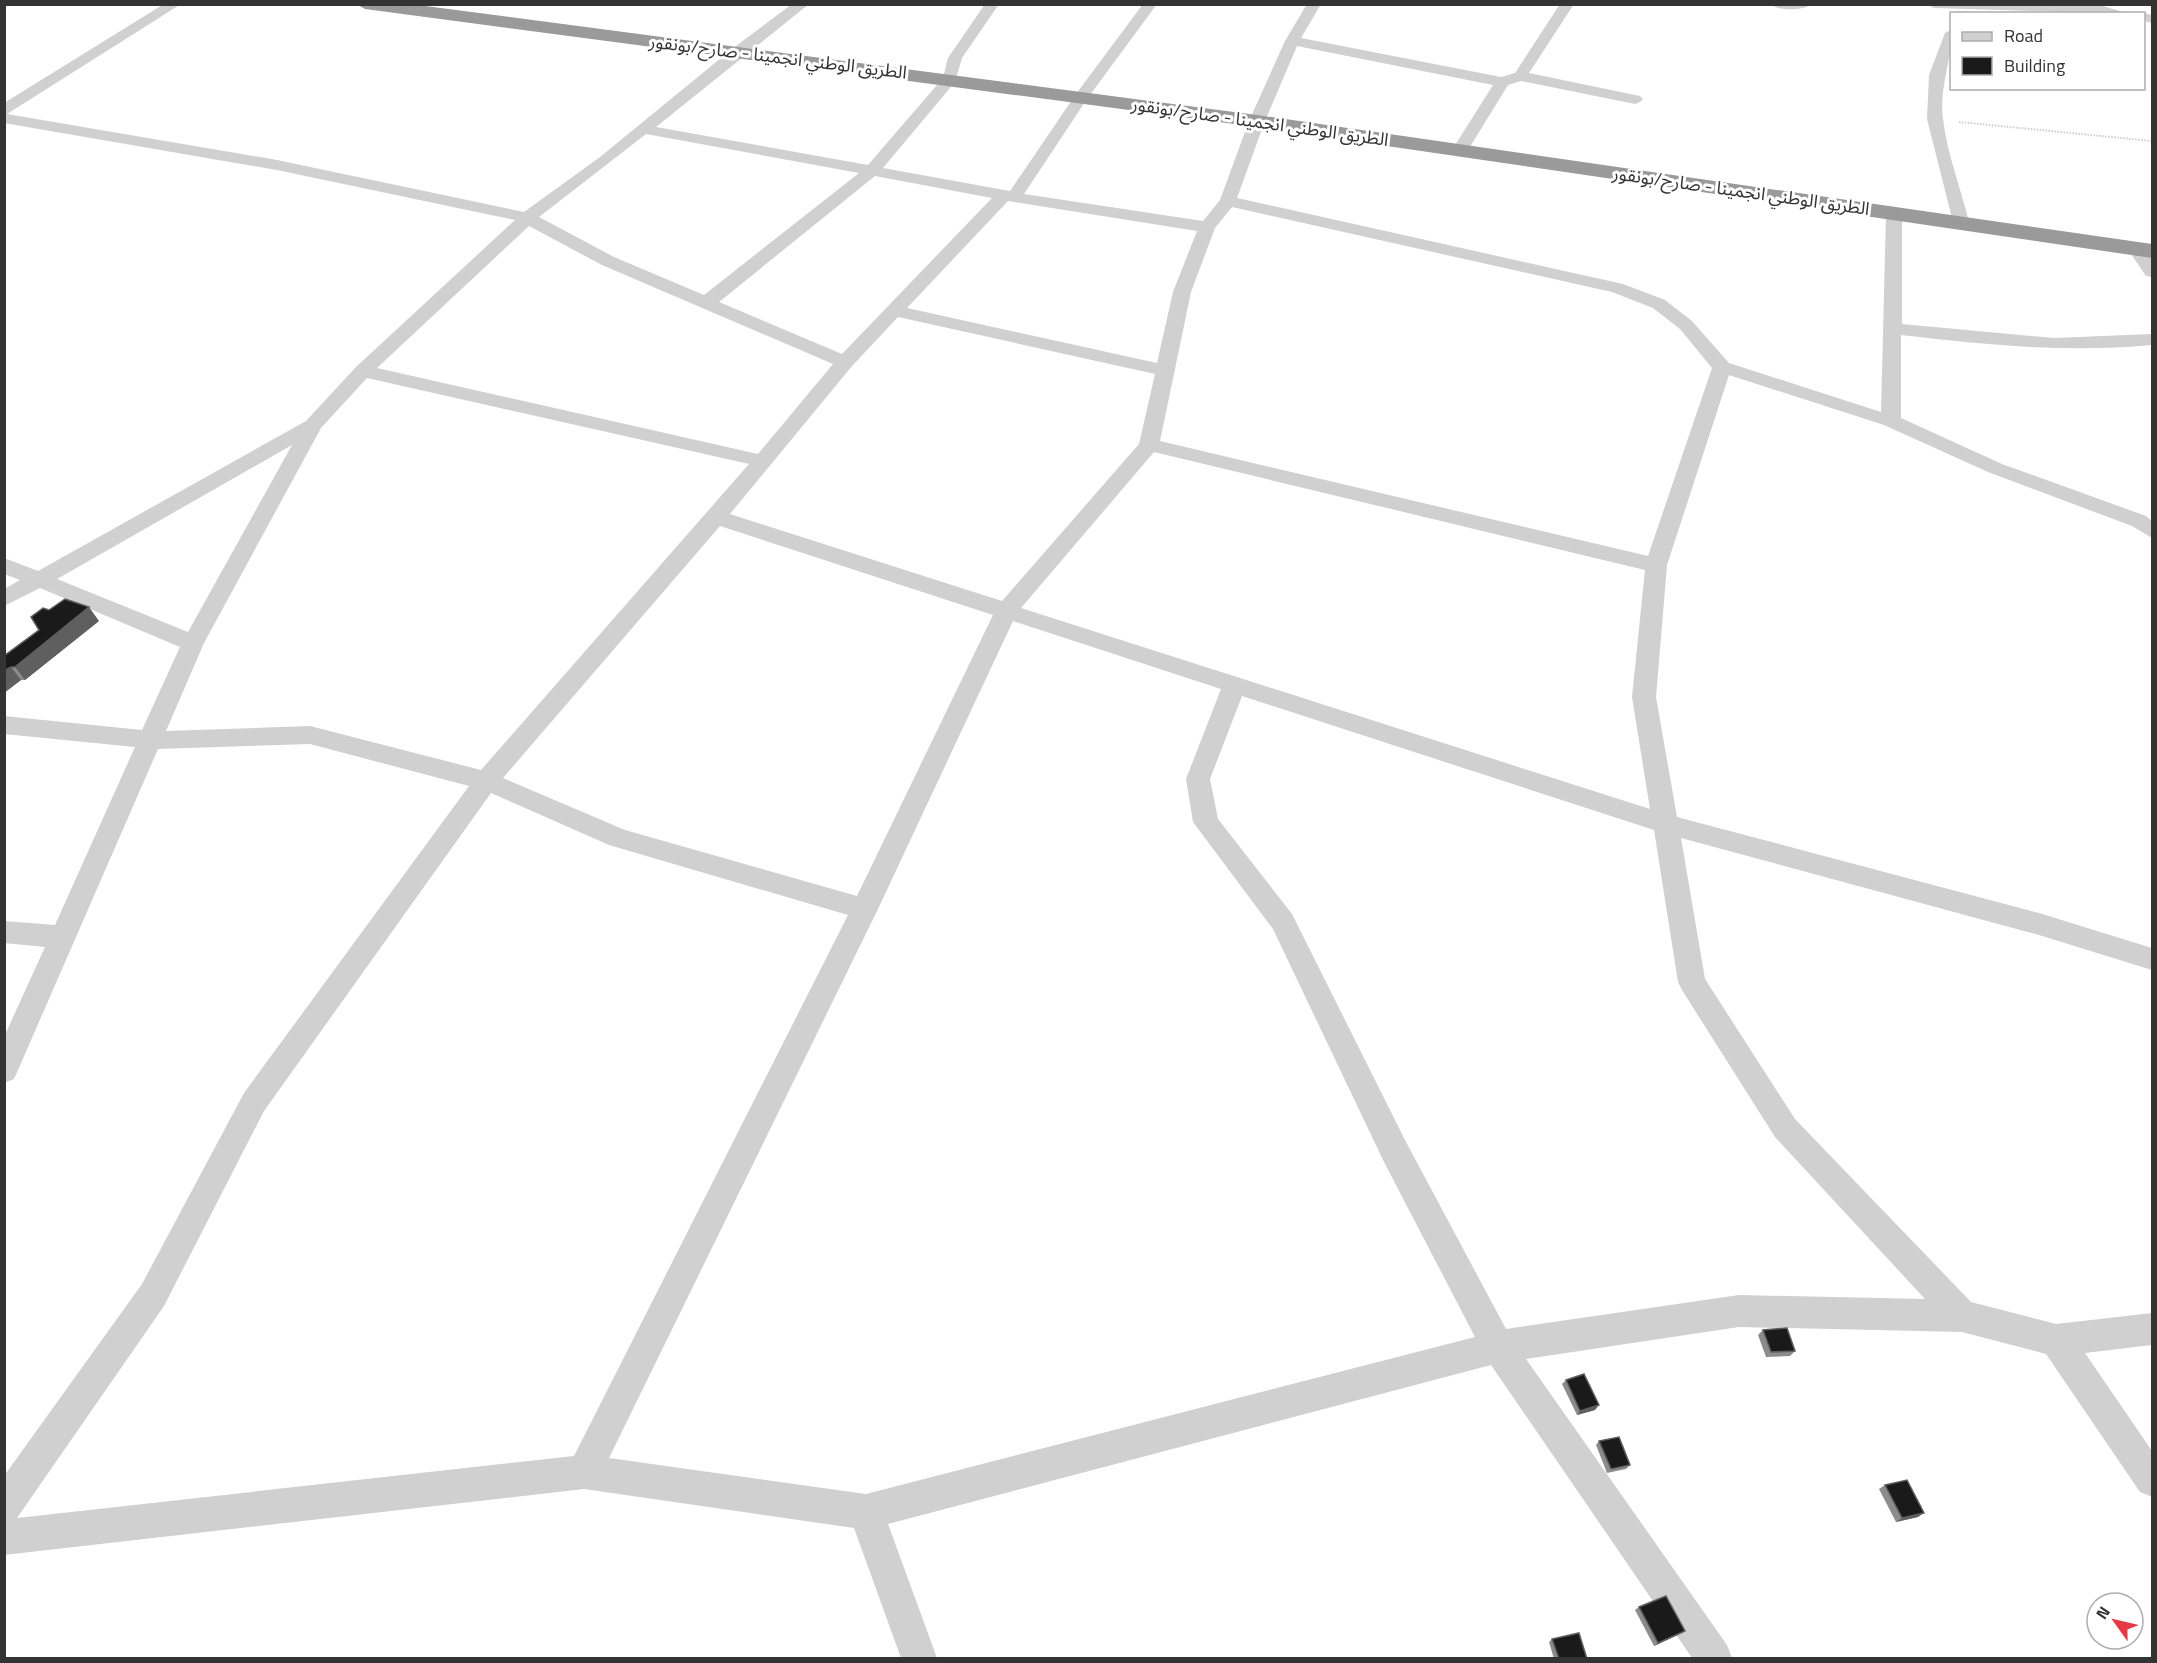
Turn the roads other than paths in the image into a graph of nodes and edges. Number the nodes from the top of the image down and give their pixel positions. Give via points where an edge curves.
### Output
1 (174, 4) edge
2 (365, 4) edge
3 (802, 4) edge
4 (992, 4) edge
5 (1150, 4) edge
6 (1314, 4) edge
7 (1567, 4) edge
8 (1777, 4) edge
9 (1805, 4) edge
10 (1934, 4) edge
11 (431, 8) edge
12 (1962, 8) edge
13 (2113, 12) edge
14 (1950, 38) edge
15 (1292, 41) junction
16 (737, 52) junction
17 (1521, 76) junction
18 (950, 79) junction
19 (1503, 82) junction
20 (1081, 97) junction
21 (1635, 99) dead end
22 (4, 110) edge
23 (4, 118) edge
24 (1257, 121) junction
25 (642, 129) junction
26 (1460, 150) junction
27 (873, 170) junction
28 (1009, 196) junction
29 (1228, 201) junction
30 (1894, 213) junction
31 (527, 218) junction
32 (1961, 222) junction
33 (1207, 227) junction
34 (2144, 250) edge
35 (2152, 272) edge
36 (706, 303) junction
37 (893, 310) junction
38 (1892, 328) junction
39 (2152, 339) edge
40 (845, 362) junction
41 (1722, 367) junction
42 (1164, 370) junction
43 (363, 371) junction
44 (1891, 421) junction
45 (313, 425) junction
46 (1149, 445) junction
47 (762, 461) junction
48 (716, 517) junction
49 (2148, 525) edge
50 (4, 565) edge
51 (1656, 565) junction
52 (40, 579) junction
53 (4, 599) edge
54 (1006, 611) junction
55 (193, 642) junction
56 (1234, 685) junction
57 (4, 725) edge
58 (151, 740) junction
59 (486, 781) junction
60 (1666, 824) junction
61 (865, 909) junction
62 (4, 932) edge
63 (64, 937) junction
64 (2152, 958) edge
65 (4, 1070) edge
66 (1962, 1316) junction
67 (2152, 1329) edge
68 (2056, 1340) junction
69 (1498, 1347) junction
70 (584, 1472) junction
71 (2152, 1480) edge
72 (4, 1506) edge
73 (866, 1512) junction
74 (4, 1537) edge
75 (919, 1659) edge
76 (1714, 1659) edge

1 - 22 street
2 - 11 highway, الطريق الوطني انجمينا - صارح/بونقور
3 - 16 street
4 - 18 street via 956,58
5 - 20 street
6 - 15 street
7 - 17 street
8 - 9 street
10 - 12 street
11 - 16 highway, الطريق الوطني انجمينا - صارح/بونقور
12 - 13 street
14 - 32 street via 1936,75 1935,119
15 - 19 street
15 - 24 street
16 - 18 highway, الطريق الوطني انجمينا - صارح/بونقور
16 - 25 street
17 - 19 street
17 - 21 street
18 - 20 highway, الطريق الوطني انجمينا - صارح/بونقور
18 - 27 street
19 - 26 street
20 - 24 highway, الطريق الوطني انجمينا - صارح/بونقور
20 - 28 street
23 - 31 street via 277,165
24 - 26 highway, الطريق الوطني انجمينا - صارح/بونقور
24 - 29 street
25 - 27 street
25 - 31 street
26 - 30 highway, الطريق الوطني انجمينا - صارح/بونقور
27 - 28 street
27 - 36 street
28 - 33 street
28 - 37 street
29 - 33 street
29 - 41 street via 1617,288 1659,304 1686,325
30 - 32 highway, الطريق الوطني انجمينا - صارح/بونقور
30 - 38 street
31 - 36 street via 608,261
31 - 43 street
32 - 34 highway, الطريق الوطني انجمينا - صارح/بونقور
33 - 42 street via 1182,292
34 - 35 street
36 - 40 street
37 - 40 street
37 - 42 street
38 - 39 street via 2049,345
38 - 44 street
40 - 47 street
41 - 44 street
41 - 51 street
42 - 46 street
43 - 45 street
43 - 47 street
44 - 49 street via 1995,468
45 - 52 street
45 - 55 street
46 - 51 street
46 - 54 street
47 - 48 street
48 - 54 street
48 - 59 street
50 - 52 street
51 - 60 street via 1644,697
52 - 53 street
52 - 55 street
54 - 56 street
54 - 61 street
55 - 58 street
56 - 60 street
56 - 69 street via 1198,778 1206,822 1283,922 1395,1152
57 - 58 street
58 - 59 street via 310,735
58 - 63 street
59 - 61 street via 618,838
59 - 72 street via 254,1102 153,1294
60 - 64 street
60 - 66 street via 1692,982 1785,1128
61 - 70 street
62 - 63 street
63 - 65 street
66 - 68 street
66 - 69 street via 1739,1311
67 - 68 street
68 - 71 street
69 - 73 street
69 - 76 street
70 - 73 street
70 - 74 street
73 - 75 street

